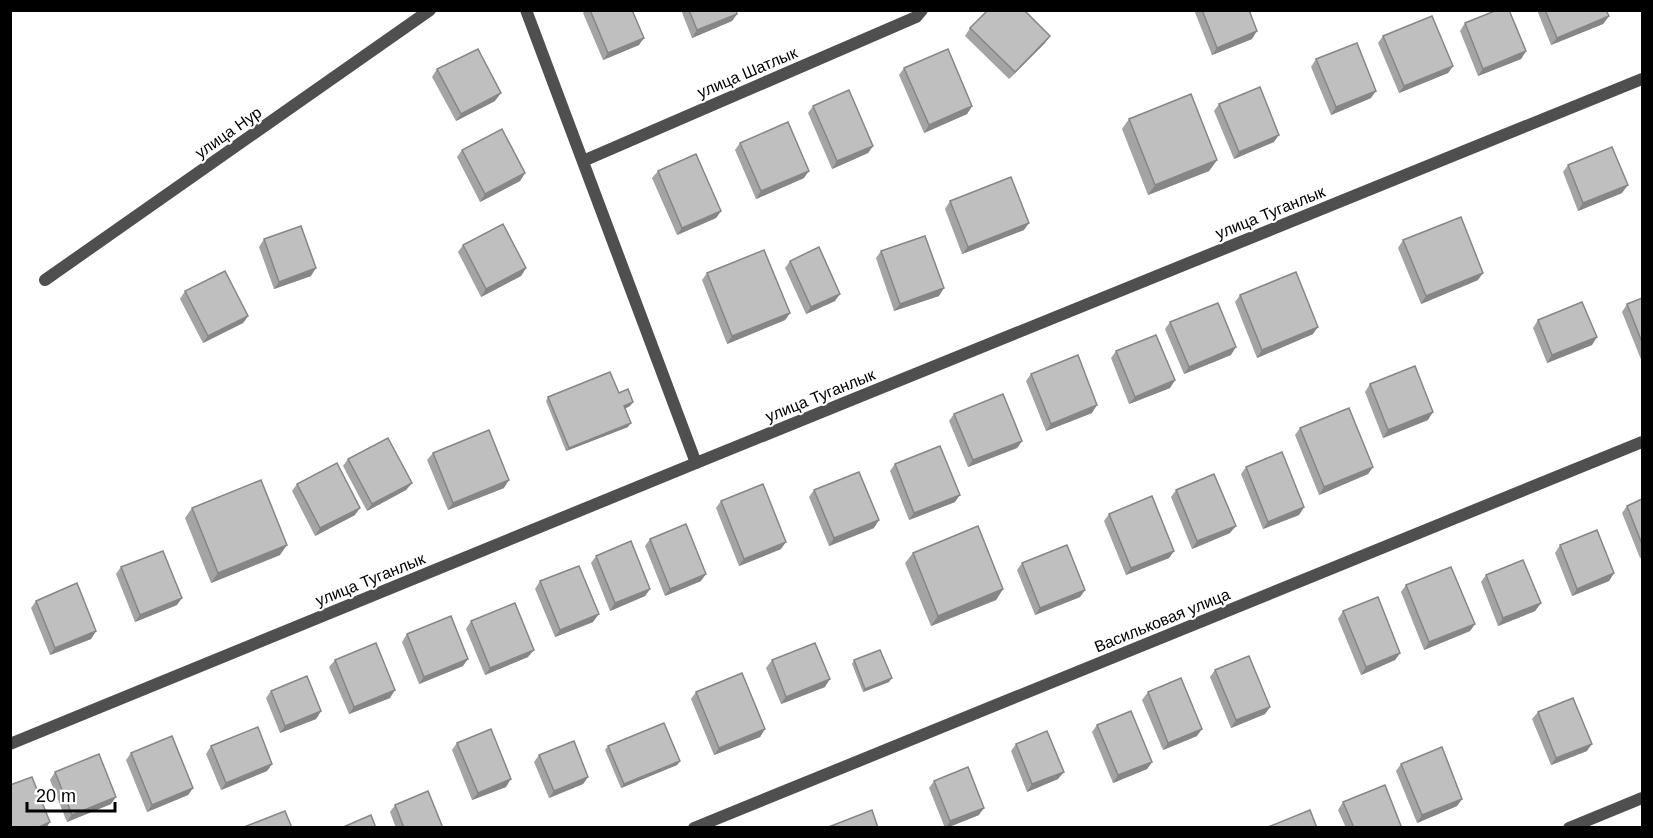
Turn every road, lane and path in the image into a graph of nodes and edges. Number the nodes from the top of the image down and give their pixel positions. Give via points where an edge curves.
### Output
1 (430, 10) edge
2 (526, 10) edge
3 (922, 10) edge
4 (1642, 79) edge
5 (583, 161) junction
6 (45, 280) dead end
7 (1642, 442) edge
8 (696, 463) junction
9 (10, 744) edge
10 (1642, 798) edge
11 (694, 828) edge
12 (1569, 828) edge

1 - 6 street, улица Нур
2 - 5 street
3 - 5 street, улица Шатлык via 916,17
4 - 8 street, улица Туганлык
5 - 8 street
7 - 11 street, Васильковая улица
8 - 9 street, улица Туганлык
10 - 12 street

